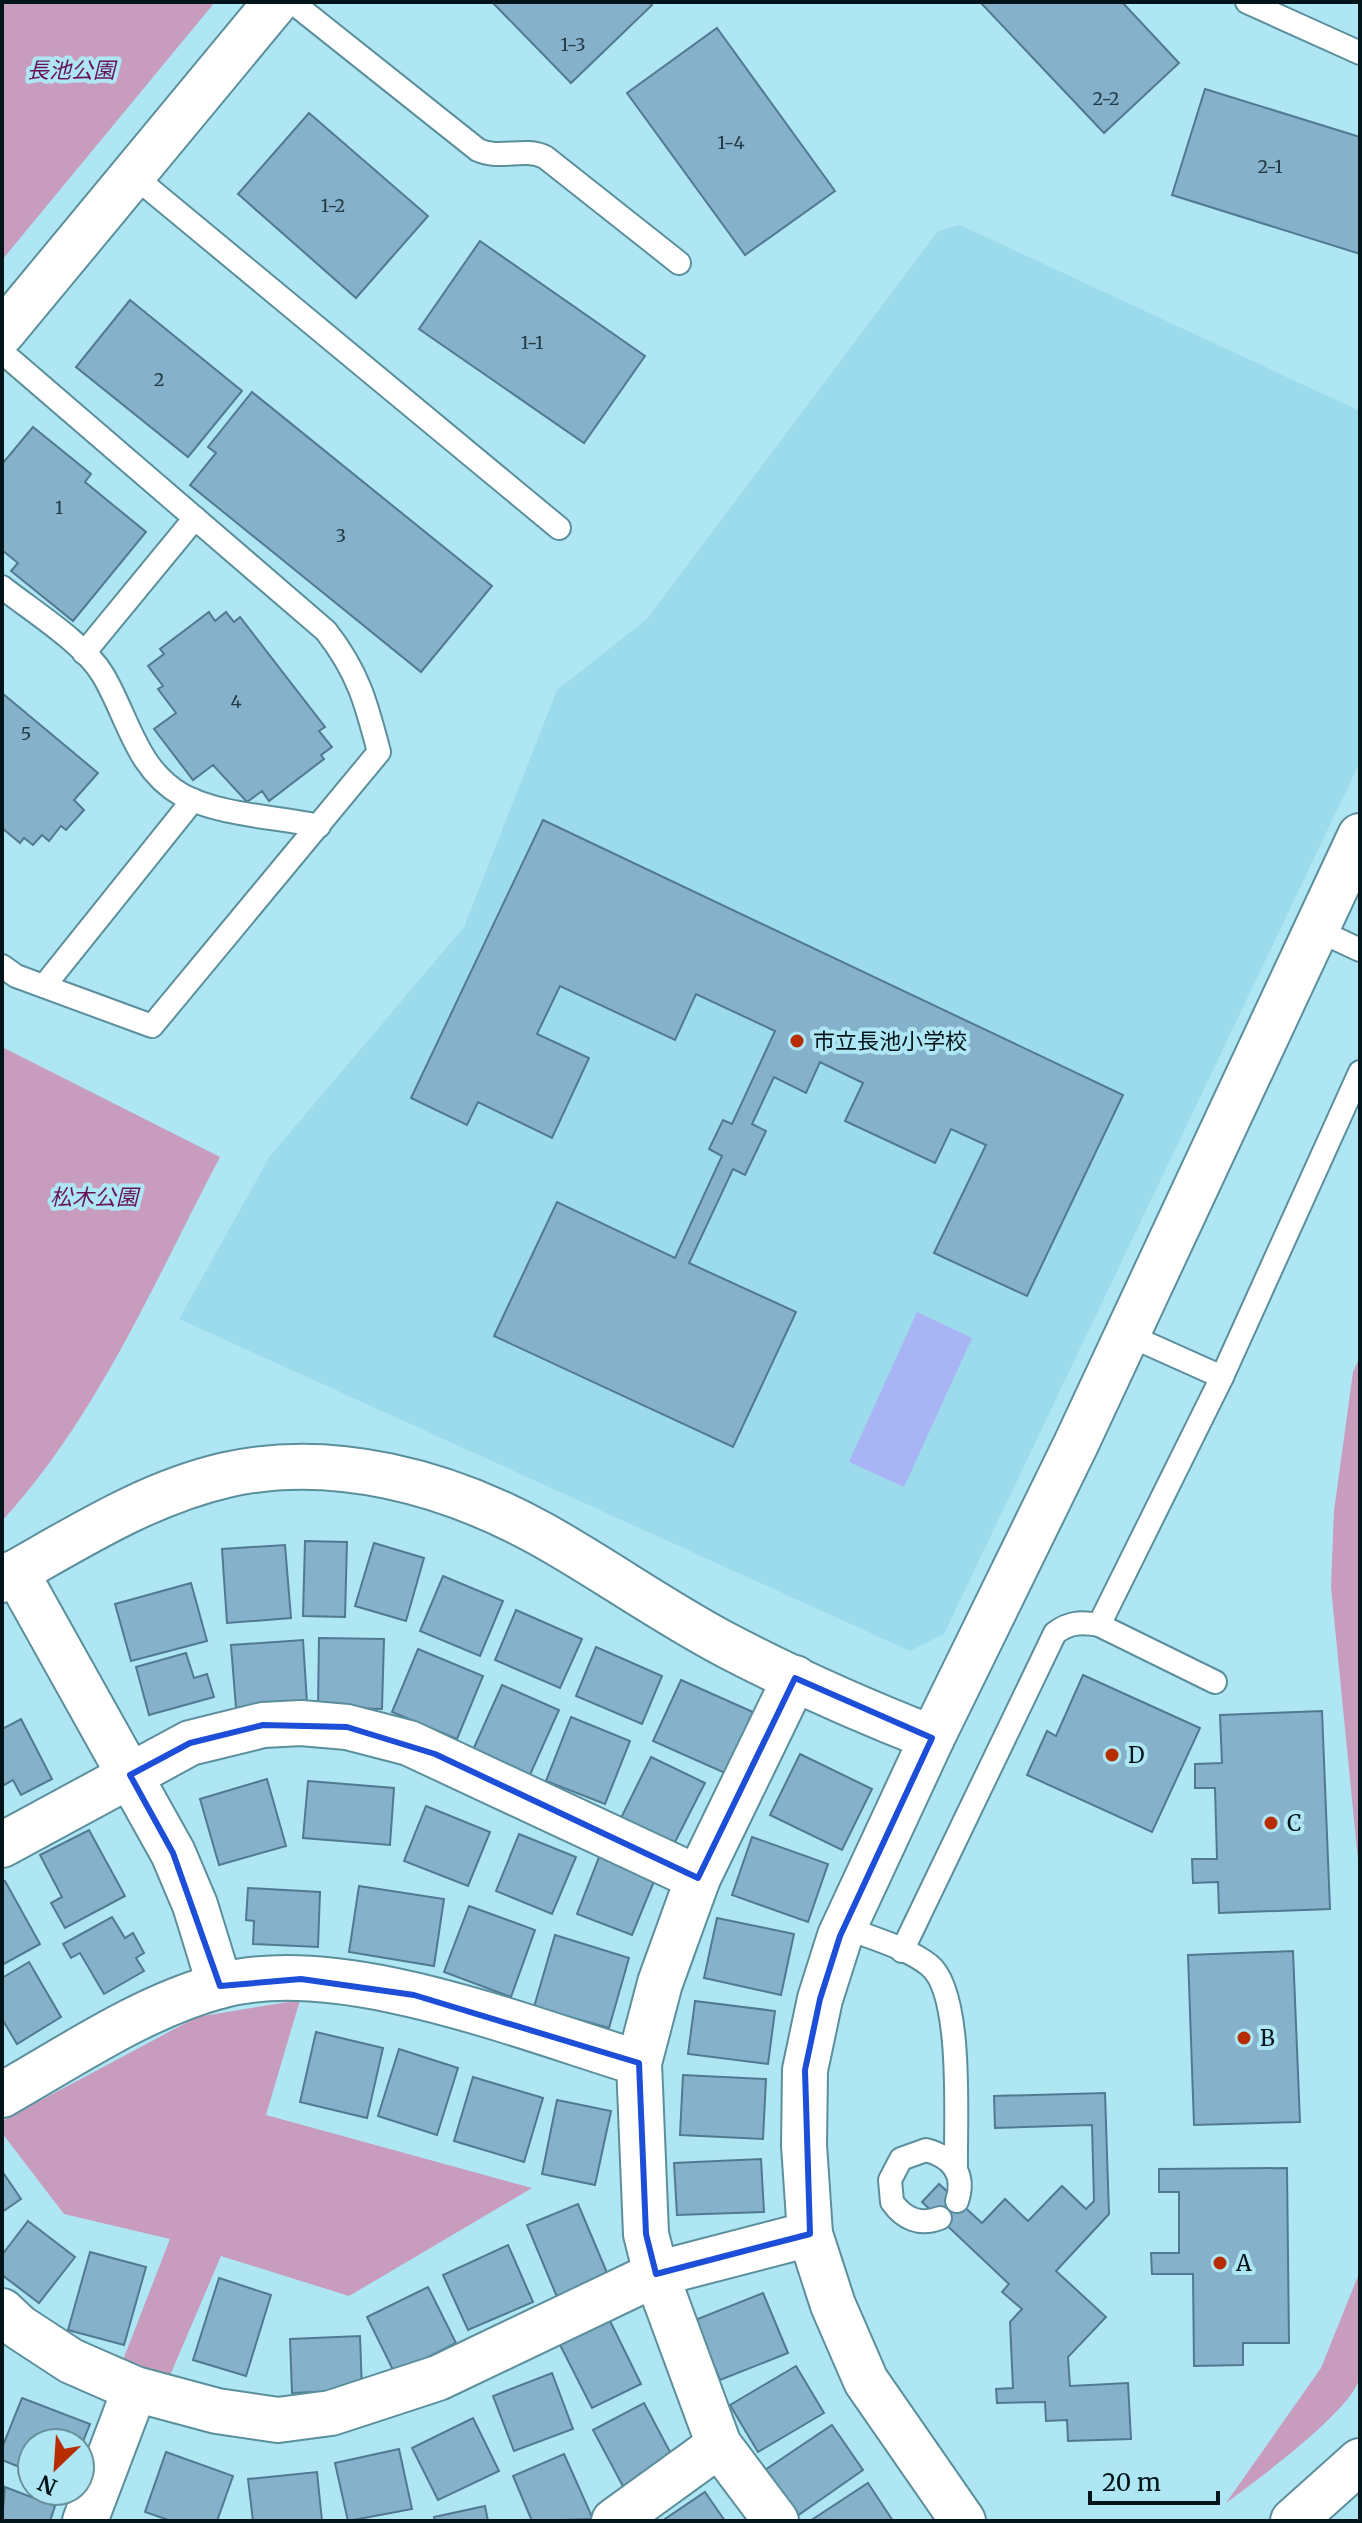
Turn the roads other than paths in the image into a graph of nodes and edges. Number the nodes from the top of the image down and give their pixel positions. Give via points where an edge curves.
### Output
1 (276, 2) edge
2 (292, 2) edge
3 (1247, 2) edge
4 (1360, 53) edge
5 (134, 176) junction
6 (679, 263) dead end
7 (2, 333) edge
8 (2, 352) edge
9 (195, 518) junction
10 (559, 528) dead end
11 (2, 587) edge
12 (84, 653) junction
13 (193, 800) junction
14 (319, 826) junction
15 (1360, 836) edge
16 (1317, 930) junction
17 (1360, 950) edge
18 (2, 966) edge
19 (44, 986) junction
20 (1360, 1072) edge
21 (1126, 1334) junction
22 (1222, 1377) junction
23 (9, 1576) edge
24 (1099, 1625) junction
25 (795, 1678) junction
26 (1215, 1682) dead end
27 (932, 1738) junction
28 (130, 1775) junction
29 (2, 1845) edge
30 (698, 1878) junction
31 (844, 1927) junction
32 (902, 1951) junction
33 (220, 1986) junction
34 (639, 2063) junction
35 (2, 2095) edge
36 (956, 2169) junction
37 (957, 2201) dead end
38 (940, 2218) dead end
39 (810, 2234) junction
40 (656, 2274) junction
41 (2, 2311) edge
42 (135, 2389) junction
43 (719, 2445) junction
44 (1360, 2461) edge
45 (85, 2521) edge
46 (614, 2521) edge
47 (776, 2521) edge
48 (963, 2521) edge
49 (1293, 2521) edge

1 - 5 street
2 - 6 lane via 478,150 545,157
3 - 4 lane
5 - 7 street
5 - 10 lane
8 - 9 lane
9 - 12 lane
9 - 14 lane via 326,631 350,661 379,752
11 - 12 lane
12 - 13 lane via 103,674 149,767 163,783
13 - 14 lane
13 - 19 lane
14 - 19 lane via 152,1026
15 - 16 street
16 - 17 lane
16 - 21 street
18 - 19 lane
20 - 22 lane
21 - 22 lane
21 - 27 street
22 - 24 lane
23 - 25 street via 120,1514 193,1483 296,1467 362,1471 429,1487 538,1533 727,1645
23 - 28 street
24 - 26 lane
24 - 32 lane via 1081,1622 1055,1633
25 - 27 street
25 - 30 street
27 - 31 street
28 - 29 street
28 - 30 street via 190,1743 224,1733 301,1723 347,1727 435,1754
28 - 33 street via 173,1853
30 - 34 street via 660,1983
31 - 32 lane
31 - 39 street via 820,1999 805,2070
32 - 36 lane via 930,1965 952,2006
33 - 34 street via 301,1979 414,1995
33 - 35 street via 163,2008
34 - 40 street via 646,2234
36 - 37 lane
36 - 38 lane via 941,2155 919,2151 901,2159 890,2180 889,2196 905,2216 922,2222
39 - 40 street
39 - 48 street via 866,2381
40 - 42 street via 438,2378 331,2413 278,2420 217,2411
40 - 43 street
41 - 42 street via 71,2361
42 - 45 street
43 - 46 street
43 - 47 street
44 - 49 street

